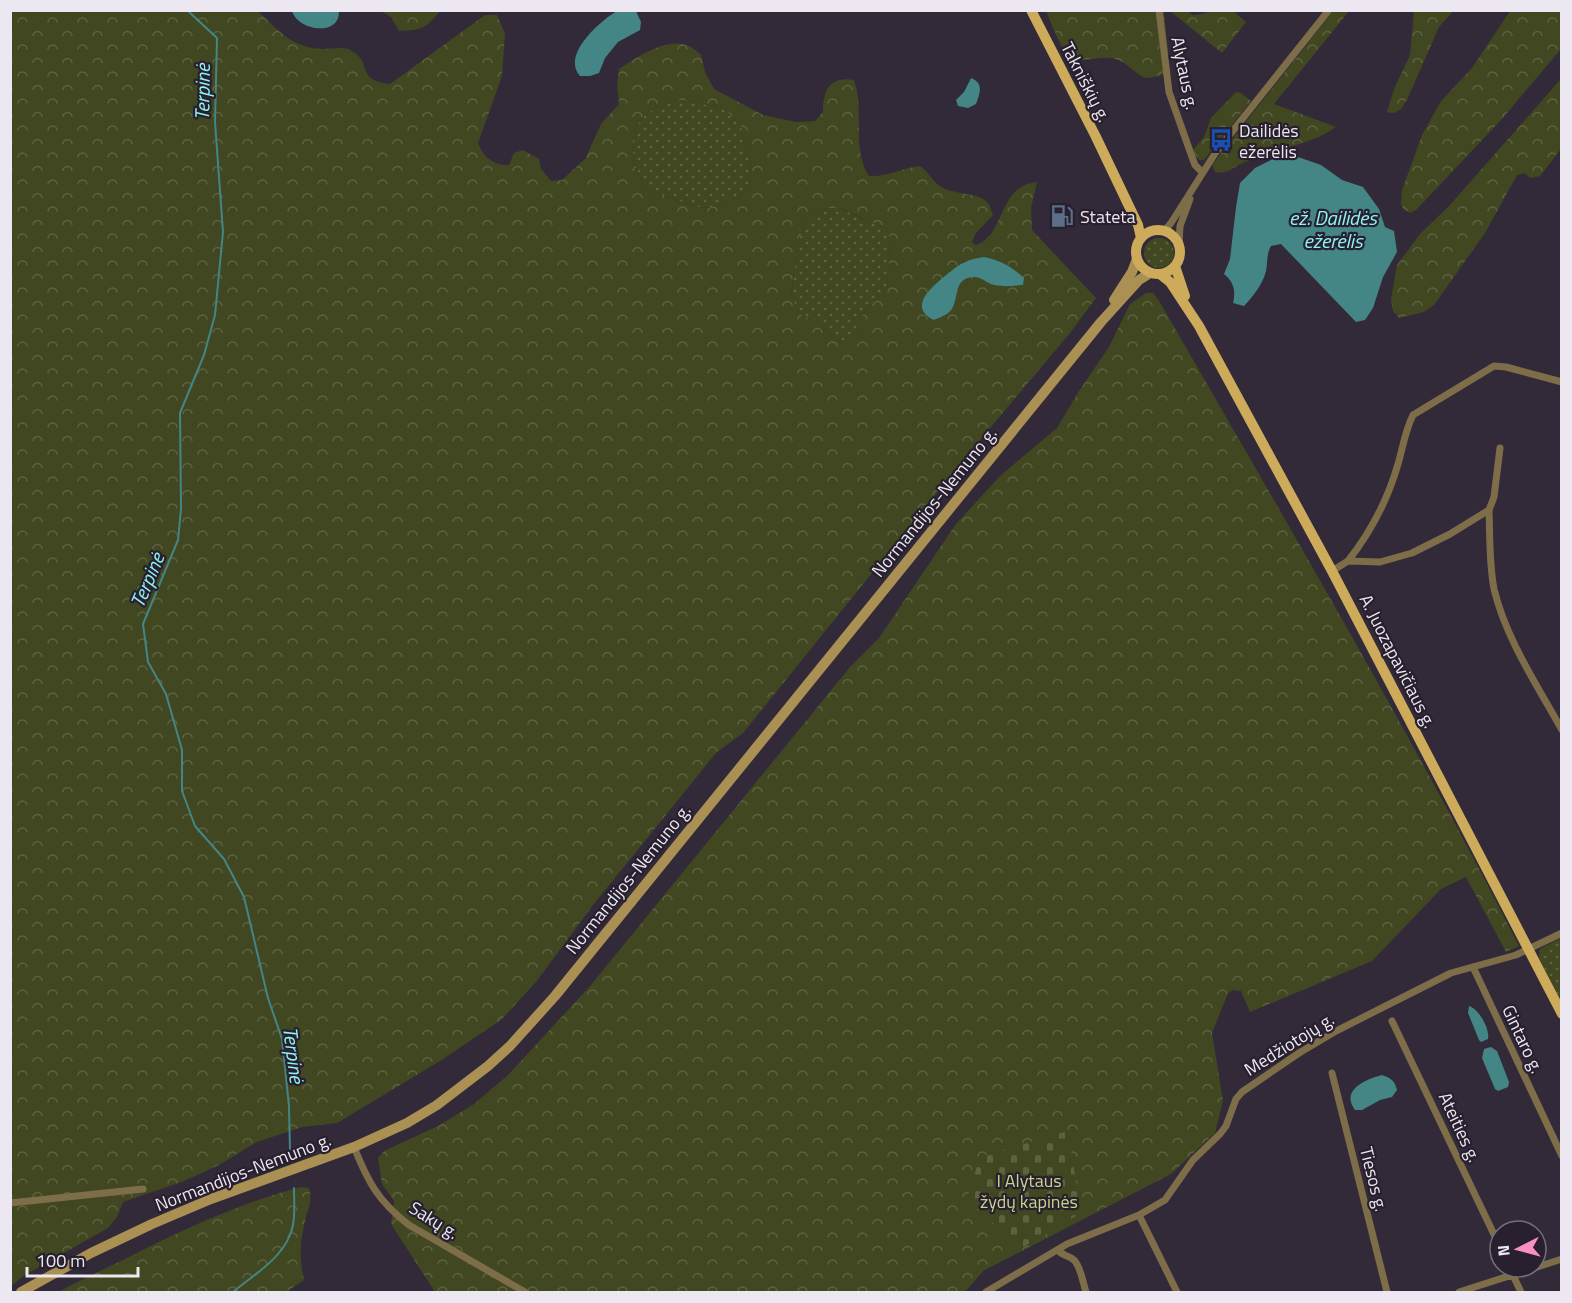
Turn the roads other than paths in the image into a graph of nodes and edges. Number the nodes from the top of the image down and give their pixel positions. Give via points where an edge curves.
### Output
1 (1031, 10) edge
2 (1159, 10) edge
3 (1329, 10) edge
4 (1096, 137) junction
5 (1202, 172) junction
6 (1195, 185) junction
7 (1160, 231) junction
8 (1141, 238) junction
9 (1179, 246) junction
10 (1137, 259) junction
11 (1175, 266) junction
12 (1155, 273) junction
13 (1101, 322) junction
14 (1199, 326) junction
15 (1562, 382) edge
16 (1500, 448) dead end
17 (1489, 510) junction
18 (1348, 561) junction
19 (1332, 571) junction
20 (1562, 730) edge
21 (1562, 933) edge
22 (1529, 949) junction
23 (1473, 967) junction
24 (1562, 1014) edge
25 (1392, 1021) dead end
26 (1332, 1073) dead end
27 (354, 1147) junction
28 (1562, 1156) edge
29 (143, 1189) dead end
30 (10, 1203) edge
31 (1139, 1215) junction
32 (1488, 1222) edge
33 (1058, 1250) junction
34 (1501, 1279) edge
35 (1515, 1279) edge
36 (43, 1281) junction
37 (21, 1293) edge
38 (28, 1293) edge
39 (525, 1293) edge
40 (986, 1293) edge
41 (1086, 1293) edge
42 (1177, 1293) edge
43 (1387, 1293) edge
44 (1459, 1293) edge
45 (1521, 1293) edge

1 - 4 main road, Takniškių g.
2 - 5 street, Alytaus g. via 1169,92 1195,165
3 - 5 street
4 - 7 main road via 1144,222
4 - 8 main road
5 - 6 street
6 - 7 street via 1171,223
6 - 9 street via 1180,226
7 - 8 main road
7 - 9 main road via 1170,234
8 - 10 main road
9 - 11 main road
10 - 12 main road via 1142,267
10 - 13 main road, Normandijos-Nemuno g.
11 - 12 main road via 1168,272
11 - 14 main road, A. Juozapavičiaus g.
12 - 13 main road, Normandijos-Nemuno g. via 1139,280
12 - 14 main road, A. Juozapavičiaus g. via 1170,282
13 - 27 main road, Normandijos-Nemuno g. via 533,1022 488,1066 437,1105
14 - 19 main road, A. Juozapavičiaus g.
15 - 18 street via 1494,366 1413,415 1387,497
16 - 17 street
17 - 18 street via 1412,553 1380,562
17 - 20 street via 1494,586 1501,612
18 - 19 street
19 - 22 main road, A. Juozapavičiaus g.
21 - 22 street, Medžiotojų g.
22 - 23 street, Medžiotojų g.
22 - 24 main road, A. Juozapavičiaus g.
23 - 28 street, Gintaro g.
23 - 31 street, Medžiotojų g. via 1451,973 1336,1031 1250,1086 1236,1099 1226,1126 1193,1160 1165,1200
25 - 32 street, Ateities g.
26 - 43 street, Tiesos g.
27 - 36 main road, Normandijos-Nemuno g. via 152,1224
27 - 39 street, Sakų g. via 374,1191 398,1216
29 - 30 street
31 - 33 street, Medžiotojų g.
31 - 42 street
33 - 40 street, Medžiotojų g.
33 - 41 street via 1074,1260
34 - 44 street
35 - 45 street
36 - 37 main road, Normandijos-Nemuno g.
36 - 38 main road, Normandijos-Nemuno g.

